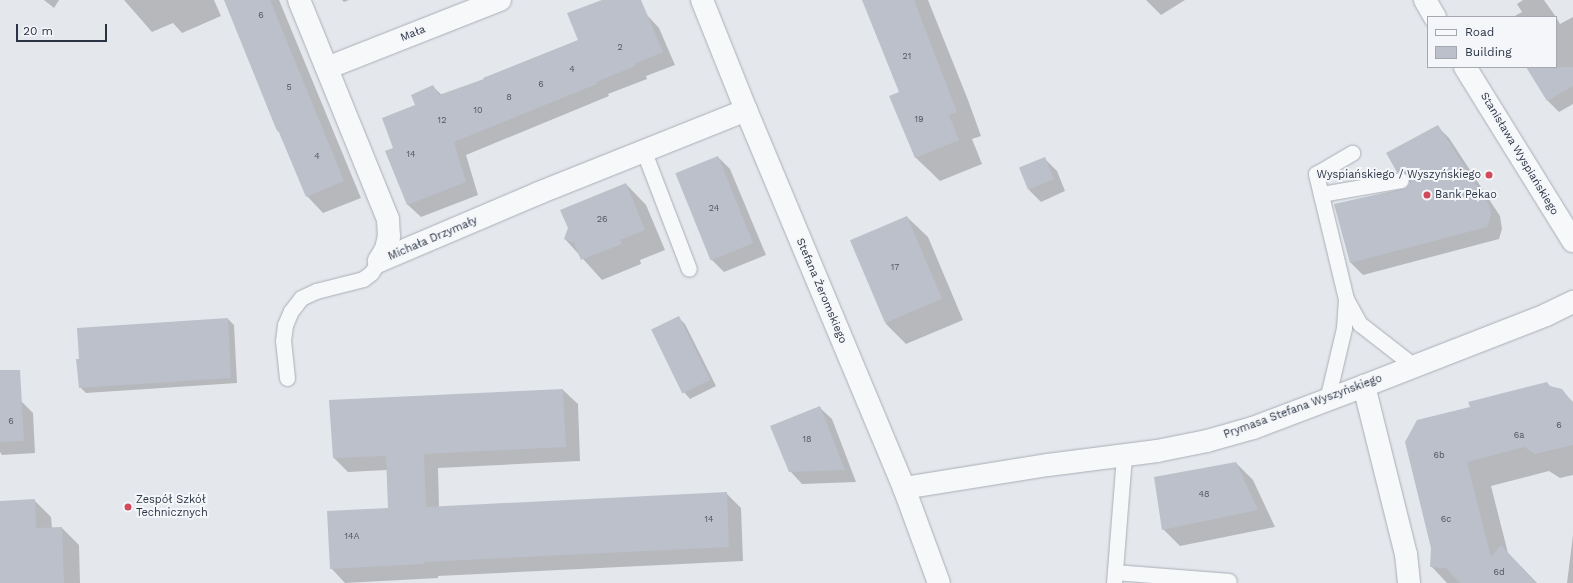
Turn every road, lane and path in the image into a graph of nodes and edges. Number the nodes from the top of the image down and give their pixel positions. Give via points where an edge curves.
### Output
1 (299, 0) edge
2 (500, 0) edge
3 (702, 0) edge
4 (1424, 0) edge
5 (1434, 16) edge
6 (327, 68) junction
7 (1467, 68) edge
8 (746, 110) junction
9 (644, 152) junction
10 (1352, 153) dead end
11 (1402, 180) dead end
12 (1321, 194) junction
13 (1573, 241) edge
14 (379, 261) junction
15 (689, 269) dead end
16 (1346, 299) junction
17 (1573, 302) edge
18 (1414, 366) junction
19 (287, 378) dead end
20 (1364, 386) junction
21 (1327, 400) junction
22 (1124, 456) junction
23 (904, 488) junction
24 (1114, 578) edge
25 (1229, 581) dead end
26 (939, 583) edge
27 (1409, 583) edge

1 - 6 street, Michała Drzymały
2 - 6 street, Mała
3 - 8 street, Stefana Żeromskiego
4 - 5 street
6 - 14 street, Michała Drzymały via 388,219 389,236 386,249
7 - 13 street, Stanisława Wyspiańskiego
8 - 9 street, Michała Drzymały
8 - 23 street, Stefana Żeromskiego
9 - 14 street, Michała Drzymały
9 - 15 lane
10 - 12 lane via 1316,174
11 - 12 lane
12 - 16 lane
14 - 19 lane via 363,279 316,291 301,298 285,325 283,341
16 - 18 lane via 1360,324
16 - 21 lane via 1344,328
17 - 18 street, Prymasa Stefana Wyszyńskiego
18 - 20 street, Prymasa Stefana Wyszyńskiego
20 - 21 street, Prymasa Stefana Wyszyńskiego
20 - 27 street via 1406,554
21 - 22 street, Prymasa Stefana Wyszyńskiego via 1253,428 1207,441
22 - 23 street, Prymasa Stefana Wyszyńskiego via 1048,465
22 - 24 lane
23 - 26 street, Stefana Żeromskiego
24 - 25 lane

